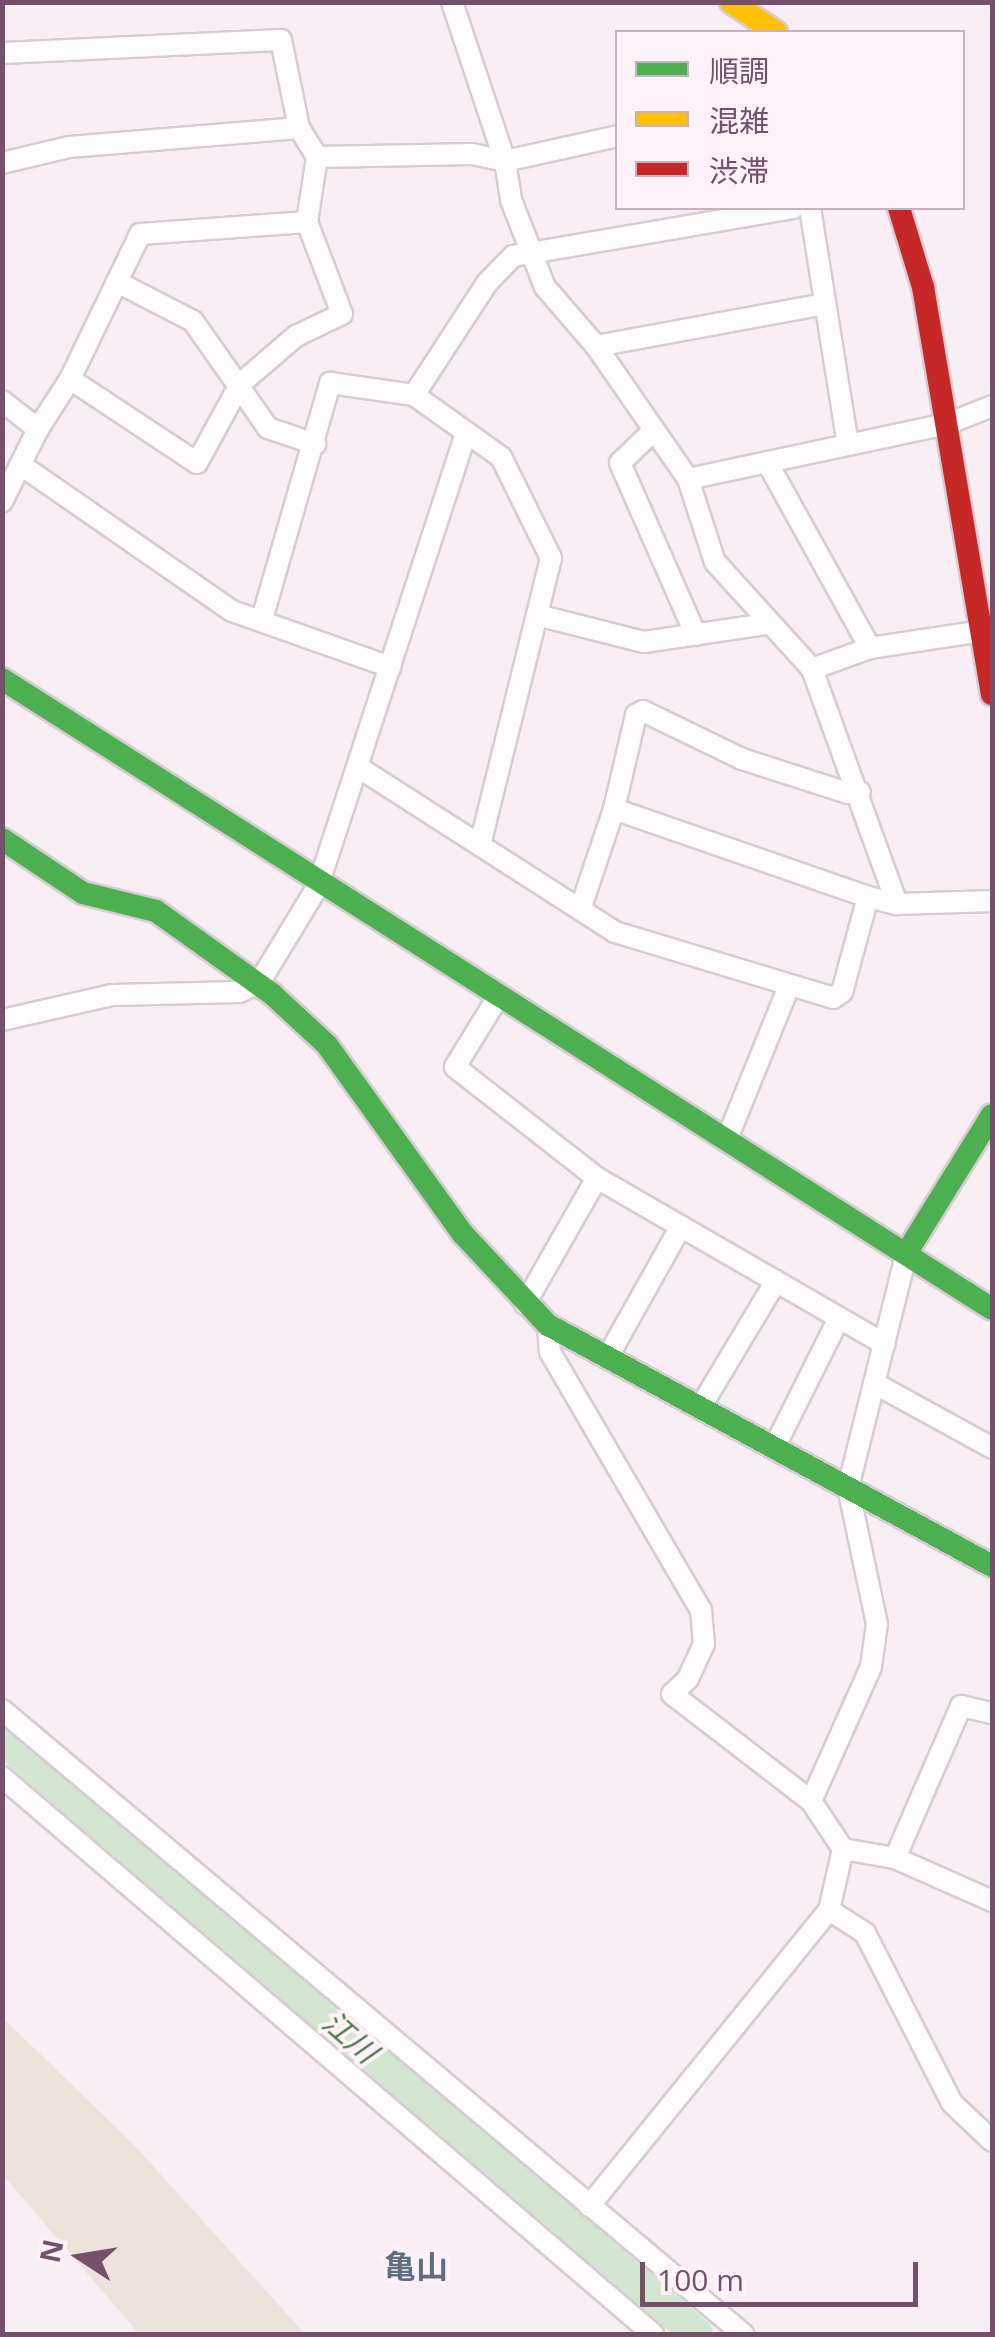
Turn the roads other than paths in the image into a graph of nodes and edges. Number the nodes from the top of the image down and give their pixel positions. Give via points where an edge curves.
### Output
1 (452, 2) edge
2 (732, 2) edge
3 (773, 30) edge
4 (2, 53) edge
5 (299, 128) junction
6 (615, 137) edge
7 (317, 157) junction
8 (505, 161) junction
9 (2, 163) edge
10 (782, 210) edge
11 (810, 210) edge
12 (900, 210) edge
13 (307, 222) junction
14 (530, 258) junction
15 (117, 282) junction
16 (825, 304) junction
17 (596, 346) junction
18 (70, 379) junction
19 (240, 384) junction
20 (414, 395) junction
21 (2, 402) edge
22 (992, 406) edge
23 (947, 424) junction
24 (38, 429) junction
25 (654, 430) junction
26 (466, 433) junction
27 (315, 444) junction
28 (848, 444) junction
29 (766, 462) junction
30 (21, 465) junction
31 (688, 479) junction
32 (3, 499) edge
33 (537, 615) junction
34 (262, 619) junction
35 (766, 624) junction
36 (982, 631) junction
37 (696, 635) junction
38 (870, 648) junction
39 (390, 667) junction
40 (812, 669) junction
41 (2, 679) edge
42 (992, 694) edge
43 (358, 767) junction
44 (860, 792) junction
45 (614, 809) junction
46 (2, 839) edge
47 (480, 844) junction
48 (318, 886) junction
49 (868, 897) junction
50 (992, 901) edge
51 (897, 904) junction
52 (582, 907) junction
53 (259, 983) junction
54 (790, 986) junction
55 (498, 998) junction
56 (2, 1020) edge
57 (992, 1115) edge
58 (727, 1139) junction
59 (597, 1178) junction
60 (681, 1226) junction
61 (907, 1252) junction
62 (776, 1281) junction
63 (525, 1304) junction
64 (992, 1308) edge
65 (839, 1318) junction
66 (548, 1325) junction
67 (884, 1344) junction
68 (607, 1358) junction
69 (874, 1383) junction
70 (700, 1408) junction
71 (774, 1448) junction
72 (992, 1448) edge
73 (848, 1488) junction
74 (992, 1566) edge
75 (2, 1710) edge
76 (992, 1713) edge
77 (2, 1777) edge
78 (811, 1801) junction
79 (843, 1849) junction
80 (894, 1858) junction
81 (992, 1901) edge
82 (829, 1910) junction
83 (992, 2141) edge
84 (589, 2206) junction
85 (653, 2334) edge
86 (743, 2334) edge

1 - 8 street
2 - 3 street
4 - 5 street via 281,40
5 - 7 street
5 - 9 street via 70,147
6 - 8 street
7 - 8 street via 472,154
7 - 13 street
8 - 14 street
10 - 14 street
11 - 16 street
12 - 23 street via 923,286
13 - 15 street via 140,234
13 - 19 street via 342,314 296,336
14 - 17 street via 545,287
14 - 20 street via 514,256 487,282
15 - 18 street
15 - 19 street via 193,321
16 - 17 street
16 - 28 street
17 - 25 street
18 - 19 street via 196,463
18 - 24 street
19 - 27 street via 268,428
20 - 26 street
20 - 27 street via 330,383
21 - 24 street
22 - 23 street
23 - 28 street
23 - 36 street
24 - 30 street
25 - 31 street
25 - 37 street via 620,464
26 - 33 street via 500,457 551,558
26 - 39 street
27 - 34 street
28 - 29 street
29 - 31 street
29 - 38 street
30 - 32 street
30 - 34 street via 232,611
31 - 35 street via 715,562
33 - 37 street via 644,642
33 - 47 street
34 - 39 street
35 - 37 street
35 - 40 street
36 - 38 street
36 - 42 street
38 - 40 street
39 - 43 street
40 - 44 street
41 - 48 street
43 - 47 street
43 - 48 street
44 - 45 street via 848,794 742,759 643,712 636,715
44 - 51 street
45 - 49 street
45 - 52 street
46 - 53 street via 83,893 156,910
47 - 52 street
48 - 53 street
48 - 55 street
49 - 51 street
49 - 54 street via 842,992 833,998
50 - 51 street
52 - 54 street via 615,932
53 - 56 street via 240,992 112,995
53 - 63 street via 326,1045 463,1234
54 - 58 street
55 - 58 street
55 - 59 street via 455,1067
57 - 61 street
58 - 61 street
59 - 60 street
59 - 63 street
60 - 62 street
60 - 68 street
61 - 64 street
61 - 67 street
62 - 65 street
62 - 70 street
63 - 66 street
65 - 67 street
65 - 71 street
66 - 68 street
66 - 78 street via 550,1352 702,1610 704,1644 688,1679 672,1694
67 - 69 street
68 - 70 street
69 - 72 street
69 - 73 street
70 - 71 street
71 - 73 street
73 - 74 street
73 - 78 street via 877,1624 872,1666
75 - 84 street
76 - 80 street via 961,1706
77 - 85 street
78 - 79 street
79 - 80 street
79 - 82 street
80 - 81 street
82 - 83 street via 866,1933 952,2104
82 - 84 street
84 - 86 street

